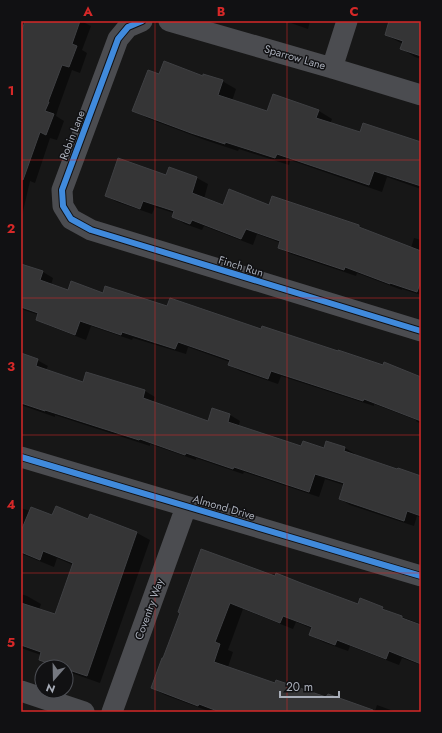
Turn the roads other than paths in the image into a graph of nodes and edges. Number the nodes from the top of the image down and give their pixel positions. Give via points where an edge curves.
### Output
1 (142, 21) edge
2 (169, 21) edge
3 (347, 21) edge
4 (332, 68) junction
5 (421, 95) edge
6 (63, 206) joint
7 (421, 331) edge
8 (21, 457) edge
9 (186, 507) junction
10 (421, 576) edge
11 (21, 691) edge
12 (84, 712) edge
13 (112, 712) edge

1 - 6 street, Robin Lane via 128,27 118,39 62,190
2 - 4 street, Sparrow Lane
3 - 4 street
4 - 5 street, Sparrow Lane
6 - 7 street, Finch Run via 71,219 91,230
8 - 9 street, Almond Drive
9 - 10 street, Almond Drive
9 - 13 street, Coventry Way
11 - 12 street

